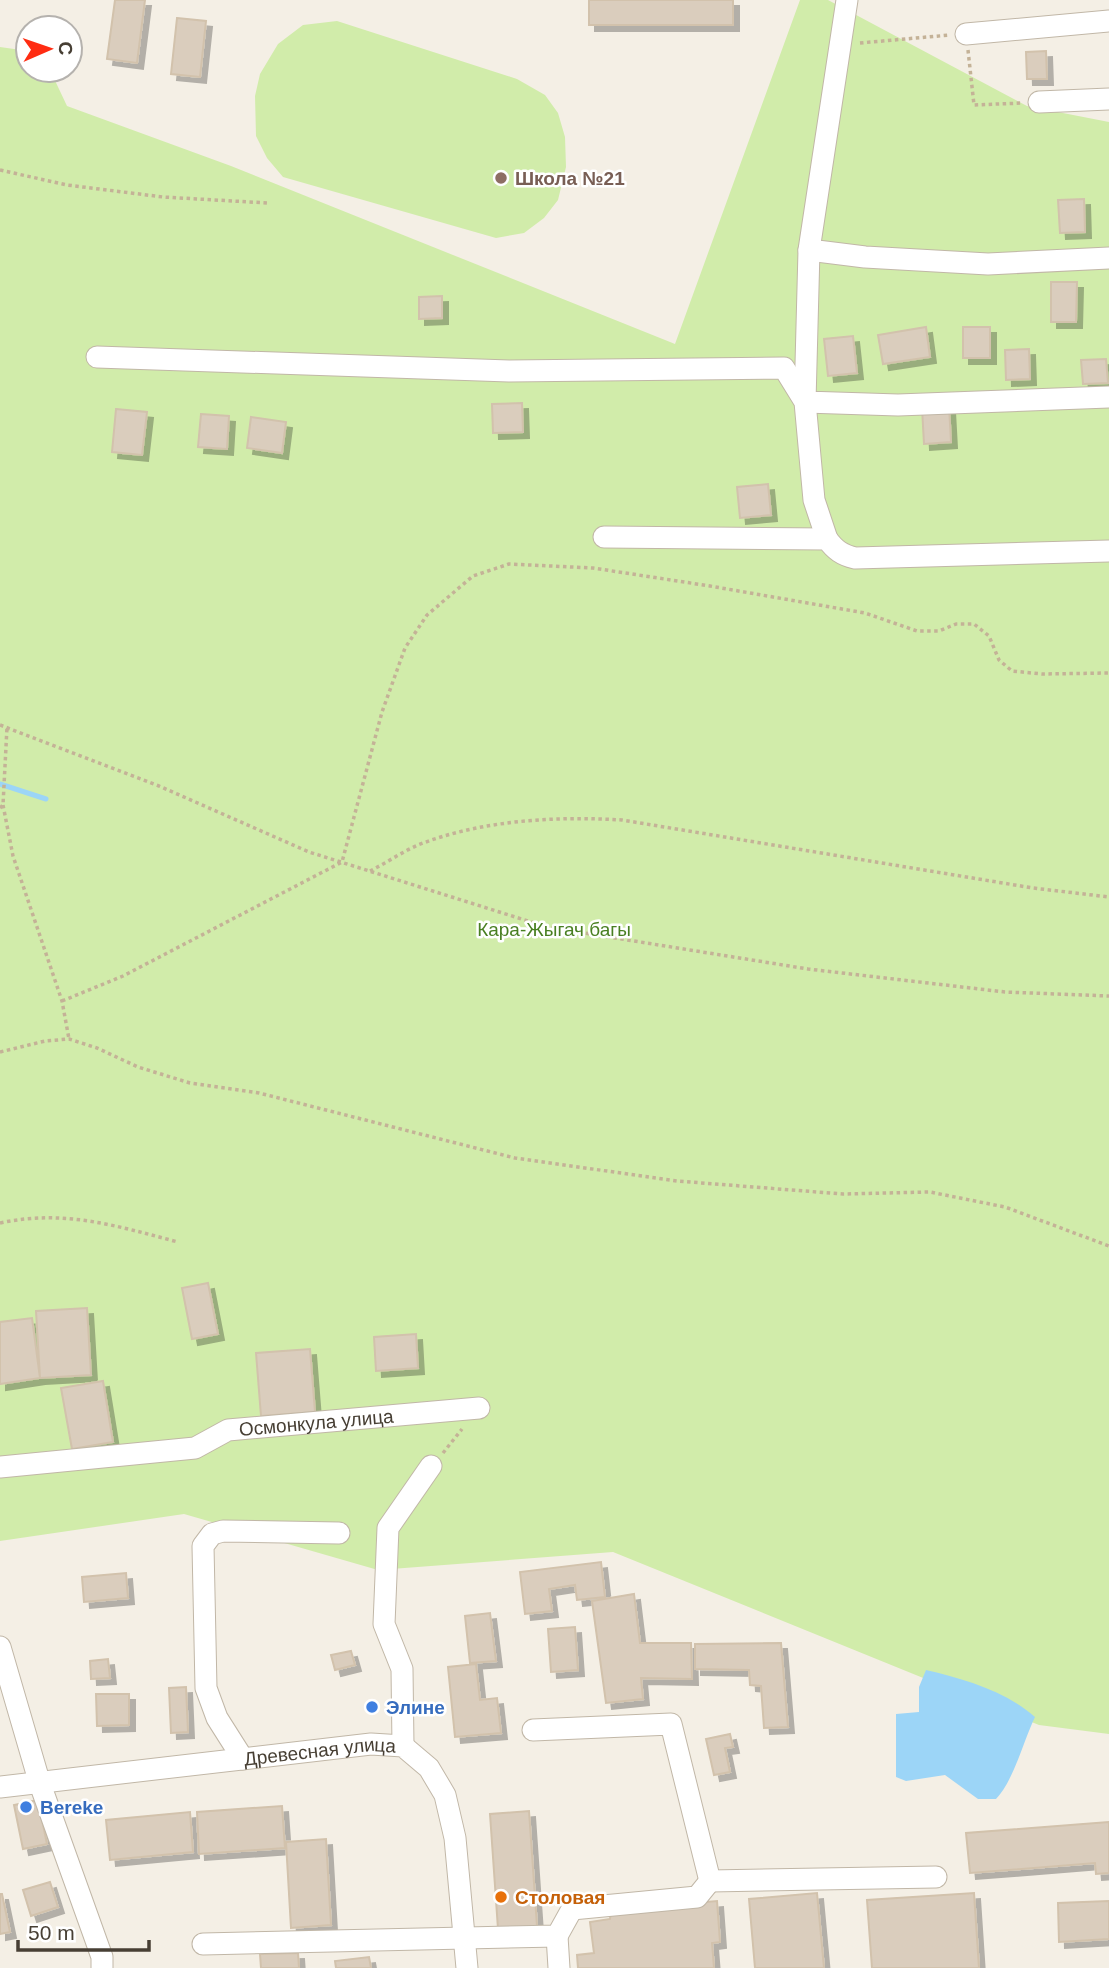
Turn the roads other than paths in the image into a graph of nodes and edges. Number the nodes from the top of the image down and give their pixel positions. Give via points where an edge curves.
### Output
1 (847, 0) edge
2 (1109, 22) edge
3 (966, 34) road end
4 (1109, 99) edge
5 (1039, 102) road end
6 (809, 250) junction
7 (1109, 258) edge
8 (97, 357) dead end
9 (1109, 397) edge
10 (806, 402) junction
11 (604, 537) dead end
12 (827, 539) junction
13 (1109, 551) edge
14 (479, 1408) road end
15 (431, 1466) road end
16 (0, 1467) edge
17 (339, 1533) dead end
18 (0, 1647) edge
19 (533, 1730) dead end
20 (403, 1746) junction
21 (243, 1759) junction
22 (40, 1784) junction
23 (0, 1787) edge
24 (936, 1877) dead end
25 (710, 1881) junction
26 (557, 1936) junction
27 (465, 1940) junction
28 (203, 1944) dead end
29 (102, 1962) edge
30 (467, 1968) edge
31 (559, 1968) edge

1 - 6 street
2 - 3 street
4 - 5 street
6 - 7 street via 988,264
6 - 10 street
8 - 10 street via 509,371 784,368
9 - 10 street via 898,405
10 - 12 street via 814,500
11 - 12 street
12 - 13 street via 835,549 855,558
14 - 16 street, Осмонкула улица via 228,1430 195,1448
15 - 20 street via 388,1528 384,1624 402,1669
17 - 21 street via 223,1531 212,1534 203,1546 206,1688 217,1718
18 - 22 street
19 - 25 street via 671,1724
20 - 21 street, Древесная улица via 371,1744
20 - 27 street, Древесная улица via 429,1768 446,1795
21 - 22 street, Древесная улица
22 - 23 street, Древесная улица
22 - 29 street
24 - 25 street
25 - 26 street via 697,1897 572,1909
26 - 27 street
26 - 31 street
27 - 28 street
27 - 30 street, Древесная улица

